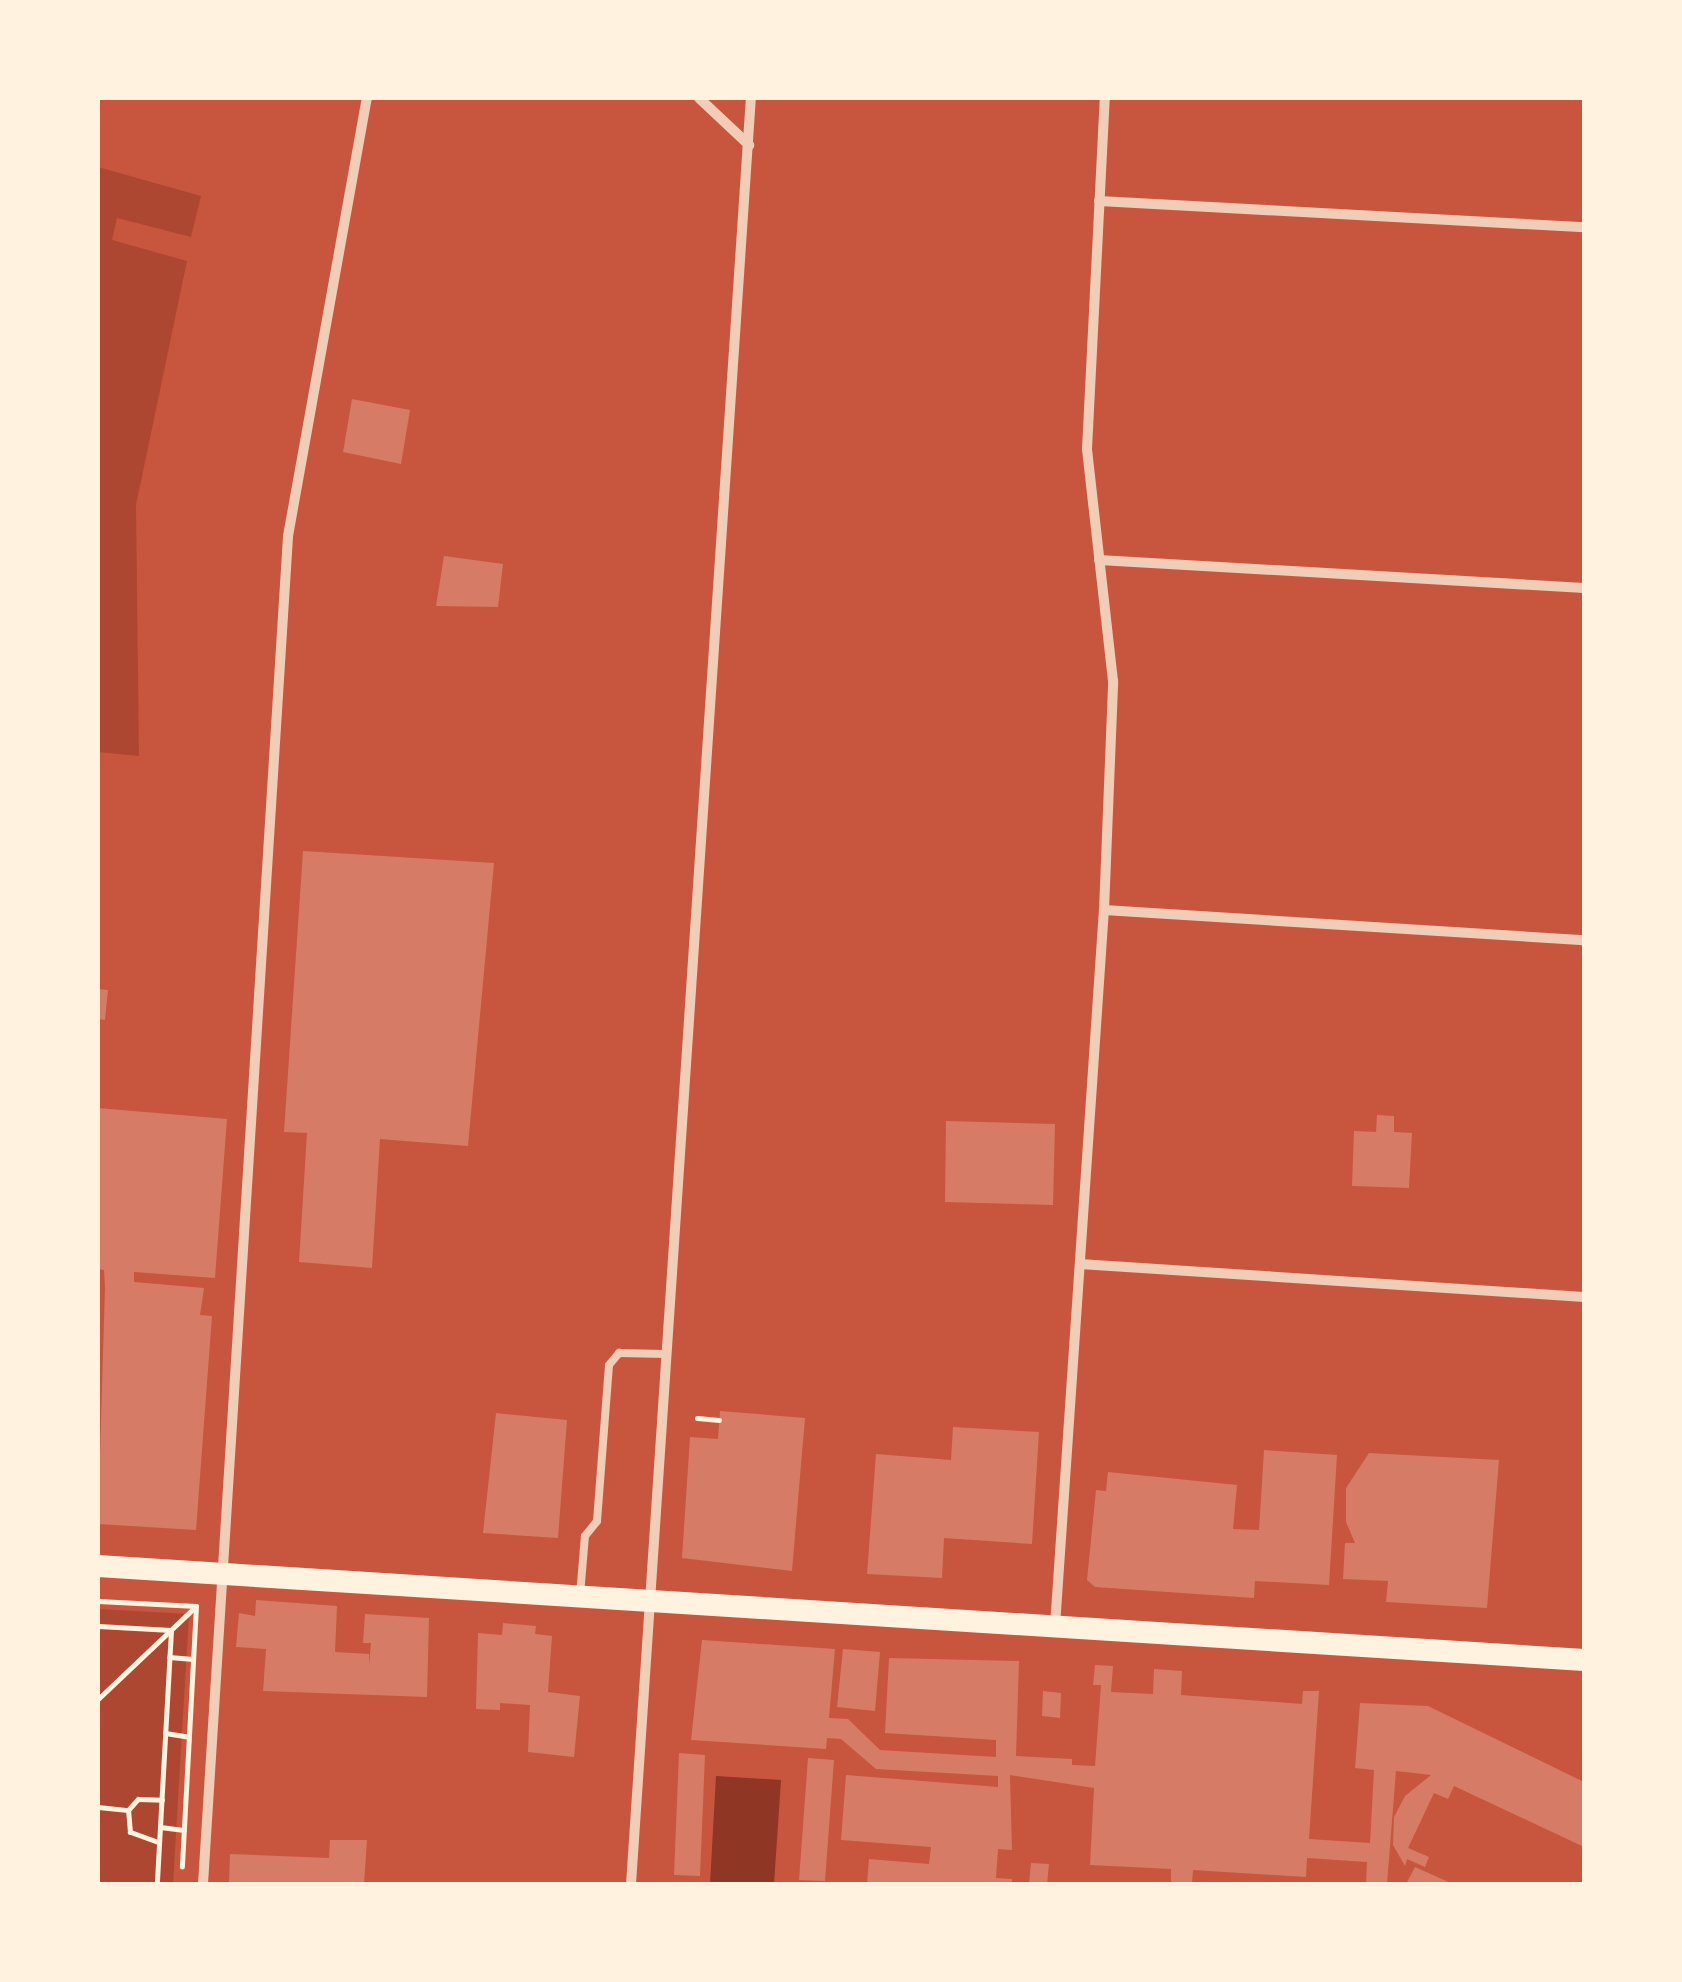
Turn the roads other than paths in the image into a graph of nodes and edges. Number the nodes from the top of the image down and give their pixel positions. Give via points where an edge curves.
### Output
1 (367, 98) edge
2 (699, 98) edge
3 (752, 98) edge
4 (1105, 98) edge
5 (748, 145) junction
6 (1099, 200) junction
7 (1584, 227) edge
8 (1099, 560) junction
9 (1584, 588) edge
10 (1104, 910) junction
11 (1584, 940) edge
12 (1080, 1264) junction
13 (1584, 1297) edge
14 (666, 1354) junction
15 (98, 1566) edge
16 (222, 1574) junction
17 (580, 1595) junction
18 (650, 1599) junction
19 (1055, 1627) junction
20 (1584, 1660) edge
21 (203, 1884) edge
22 (631, 1884) edge

1 - 16 street via 288,536
2 - 5 street
3 - 5 street
4 - 6 street
5 - 14 street
6 - 7 street
6 - 8 street via 1087,448
8 - 9 street
8 - 10 street via 1113,681
10 - 11 street
10 - 12 street
12 - 13 street
12 - 19 street
14 - 17 lane via 619,1353 609,1365 597,1522 584,1536
14 - 18 street
15 - 16 main road
16 - 17 main road
16 - 21 street
17 - 18 main road
18 - 19 main road
18 - 22 street
19 - 20 main road

